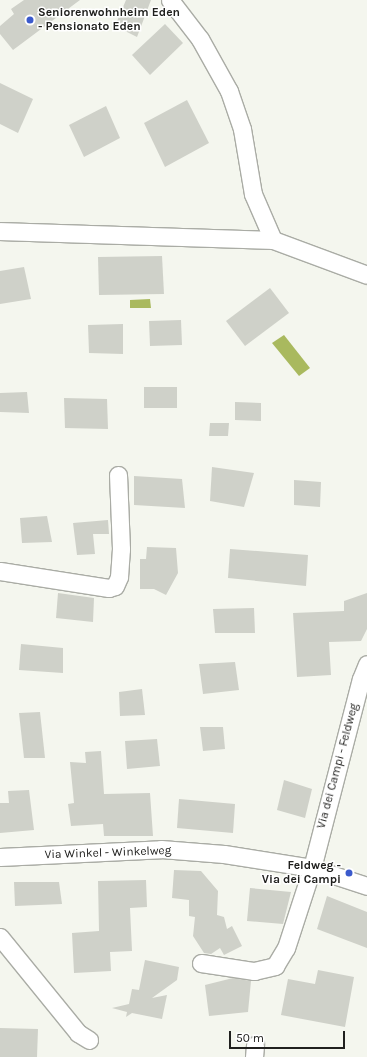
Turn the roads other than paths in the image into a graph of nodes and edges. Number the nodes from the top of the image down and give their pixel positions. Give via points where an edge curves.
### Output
1 (170, 0) edge
2 (0, 230) edge
3 (273, 240) junction
4 (367, 275) edge
5 (118, 475) dead end
6 (0, 571) edge
7 (367, 664) edge
8 (0, 857) edge
9 (312, 868) junction
10 (367, 886) edge
11 (0, 937) edge
12 (201, 963) dead end
13 (89, 1040) dead end

1 - 3 street via 200,39 229,91 242,129 253,194
2 - 3 street
3 - 4 street
5 - 6 street via 121,550 119,577 115,586 109,588
7 - 9 street, Via dei Campi - Feldweg via 360,680
8 - 9 street, Via Winkel - Winkelweg via 161,849 224,854
9 - 10 street, Via Winkel - Winkelweg
9 - 12 street via 286,948 275,966 254,971
11 - 13 street via 78,1033

